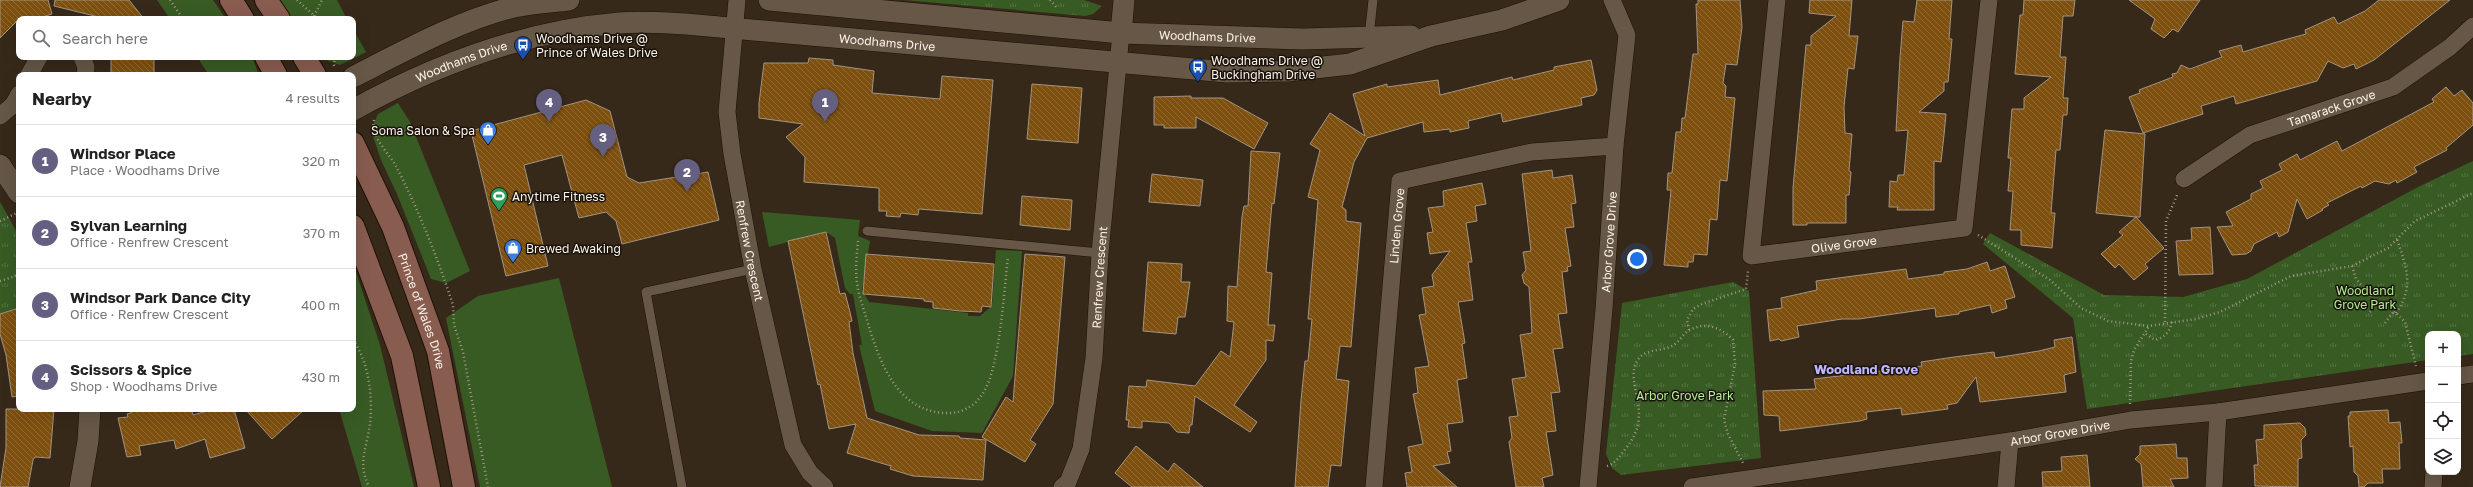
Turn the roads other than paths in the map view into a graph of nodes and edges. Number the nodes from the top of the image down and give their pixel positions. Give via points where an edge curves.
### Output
1 (231, 0) edge
2 (266, 0) edge
3 (569, 0) edge
4 (737, 0) edge
5 (768, 0) edge
6 (1124, 0) edge
7 (1373, 0) edge
8 (1558, 0) edge
9 (1612, 0) edge
10 (1777, 0) edge
11 (1989, 0) edge
12 (513, 4) edge
13 (241, 16) edge
14 (277, 16) edge
15 (2473, 26) edge
16 (733, 28) junction
17 (1121, 33) junction
18 (1431, 36) junction
19 (1370, 37) junction
20 (38, 60) edge
21 (83, 60) edge
22 (268, 60) edge
23 (306, 60) edge
24 (1117, 63) junction
25 (32, 72) edge
26 (85, 72) edge
27 (274, 72) edge
28 (313, 72) edge
29 (356, 75) edge
30 (16, 102) edge
31 (356, 108) edge
32 (0, 116) edge
33 (1614, 146) junction
34 (356, 149) edge
35 (0, 165) edge
36 (2184, 179) road end
37 (16, 189) edge
38 (867, 231) road end
39 (356, 234) edge
40 (1100, 253) junction
41 (753, 269) junction
42 (2473, 374) edge
43 (2461, 376) edge
44 (2422, 382) edge
45 (90, 412) edge
46 (2218, 412) junction
47 (2010, 441) junction
48 (2434, 475) edge
49 (1589, 480) edge
50 (819, 485) edge
51 (80, 487) edge
52 (430, 487) edge
53 (464, 487) edge
54 (682, 487) edge
55 (1062, 487) edge
56 (1374, 487) edge
57 (1692, 487) edge
58 (2006, 487) edge
59 (2214, 487) edge
60 (2433, 487) edge

1 - 13 main road
2 - 14 main road
3 - 12 street
4 - 16 street, Renfrew Crescent
5 - 17 street, Woodhams Drive
6 - 17 street
7 - 19 lane
8 - 18 street, Woodhams Drive via 1502,20
9 - 33 street, Arbor Grove Drive via 1627,35
10 - 11 street, Olive Grove via 1751,256 1964,228
12 - 29 street via 412,47
15 - 36 street, Tamarack Grove via 2450,47 2393,87 2250,135
16 - 24 street, Woodhams Drive
16 - 31 street, Woodhams Drive via 620,23 526,37 412,79
16 - 41 street, Renfrew Crescent via 727,112
17 - 19 street, Woodhams Drive via 1302,39
17 - 24 street, Renfrew Crescent
18 - 19 street, Woodhams Drive
18 - 24 street, Woodhams Drive via 1350,64 1288,71 1228,72
20 - 25 street
21 - 26 street
22 - 27 main road
23 - 28 main road
24 - 40 street, Renfrew Crescent
30 - 32 street
33 - 49 street, Arbor Grove Drive via 1604,309
33 - 56 street, Linden Grove via 1532,152 1400,181
34 - 53 main road, Prince of Wales Drive via 393,227 438,351
35 - 37 street
38 - 40 lane
39 - 52 main road via 402,356
40 - 55 street, Renfrew Crescent via 1094,358 1081,449 1068,482
41 - 50 street, Renfrew Crescent via 793,445
41 - 54 lane via 646,292
42 - 43 street
44 - 46 street, Arbor Grove Drive
45 - 51 street
46 - 47 street, Arbor Grove Drive via 2131,420
46 - 59 street
47 - 57 street, Arbor Grove Drive
47 - 58 street
48 - 60 street

